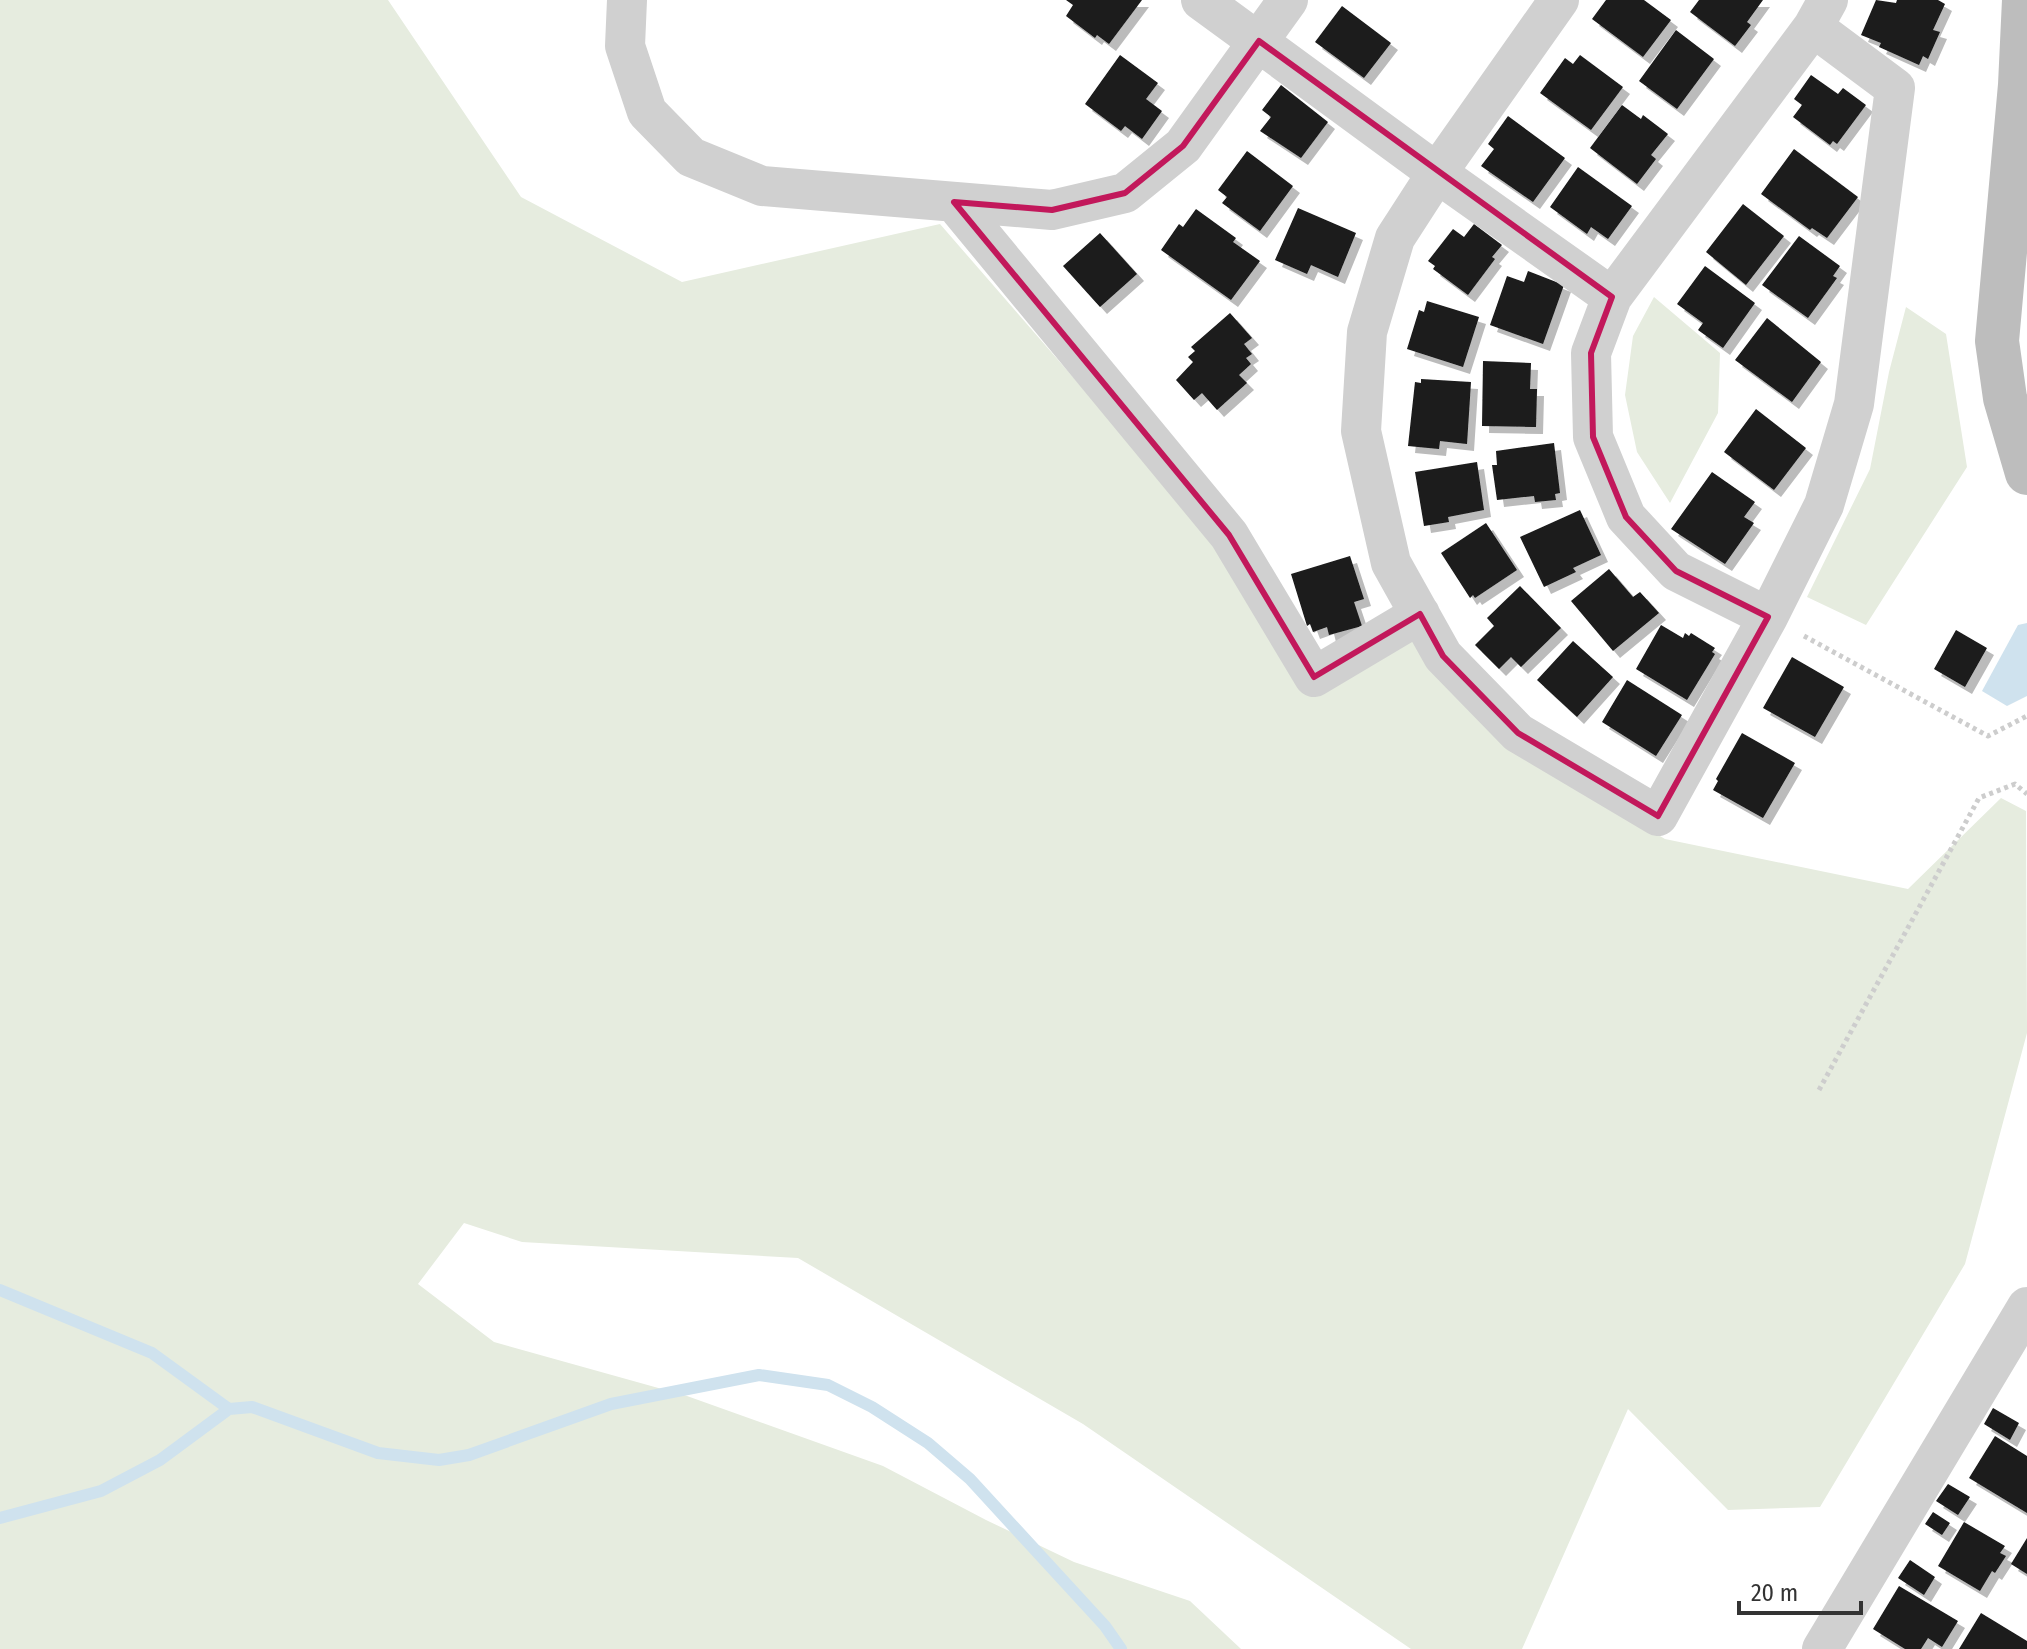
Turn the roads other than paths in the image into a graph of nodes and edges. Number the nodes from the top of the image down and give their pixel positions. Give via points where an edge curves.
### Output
1 (627, 0) edge
2 (1201, 0) edge
3 (1288, 0) edge
4 (1559, 0) edge
5 (2024, 0) edge
6 (1820, 13) edge
7 (1259, 41) junction
8 (2023, 85) edge
9 (1437, 173) junction
10 (954, 202) junction
11 (1612, 297) junction
12 (2027, 473) edge
13 (1420, 614) junction
14 (1768, 617) junction
15 (2027, 1307) edge
16 (1822, 1649) edge

1 - 10 street via 625,46 647,112 691,157 762,186
2 - 7 street
3 - 7 street
4 - 9 street
5 - 8 street
6 - 11 street
6 - 14 street via 1895,88 1854,404 1824,505
7 - 9 street
7 - 10 street via 1183,146 1125,193 1052,210
8 - 12 street via 1997,341 2005,398
9 - 11 street
9 - 13 street via 1395,238 1367,332 1361,431 1391,563
10 - 13 street via 1229,535 1314,677
11 - 14 street via 1591,353 1593,437 1626,517 1676,571
13 - 14 street via 1443,656 1518,733 1658,816
15 - 16 street

